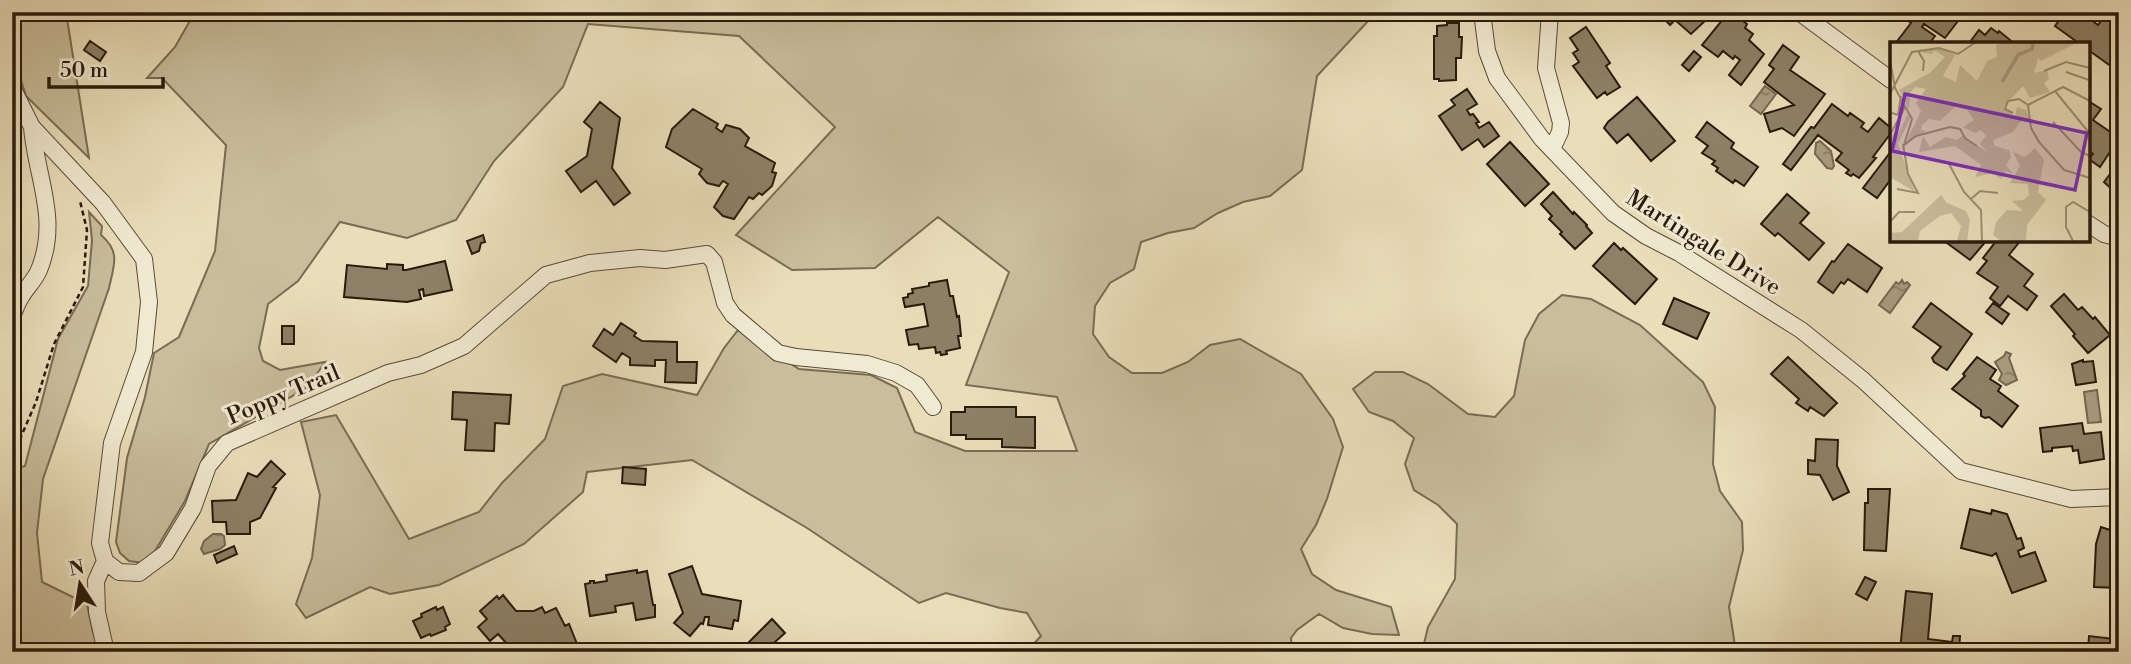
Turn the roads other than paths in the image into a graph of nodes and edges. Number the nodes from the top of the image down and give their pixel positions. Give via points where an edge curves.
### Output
1 (1482, 12) edge
2 (1550, 12) edge
3 (1799, 12) edge
4 (1890, 79) edge
5 (12, 87) edge
6 (32, 127) junction
7 (1552, 149) junction
8 (2089, 224) edge
9 (2119, 238) edge
10 (12, 316) edge
11 (933, 407) dead end
12 (2119, 496) edge
13 (105, 561) junction
14 (106, 652) edge

1 - 7 street, Martingale Drive via 1487,51 1497,78
2 - 7 street via 1546,68 1561,123
3 - 4 street
5 - 6 street
6 - 10 street via 49,214 47,237 39,271
6 - 13 street via 103,203 144,259 149,302 144,352 112,443 100,543
7 - 12 street, Martingale Drive via 1613,213 1801,330 1961,471 2071,499
8 - 9 street
11 - 13 street, Poppy Trail via 917,385 896,373 867,364 778,353 733,315 707,254 590,263 546,275 464,346 421,365 388,373 227,443 208,466 193,508 166,553 139,573 119,572
13 - 14 street via 96,581

